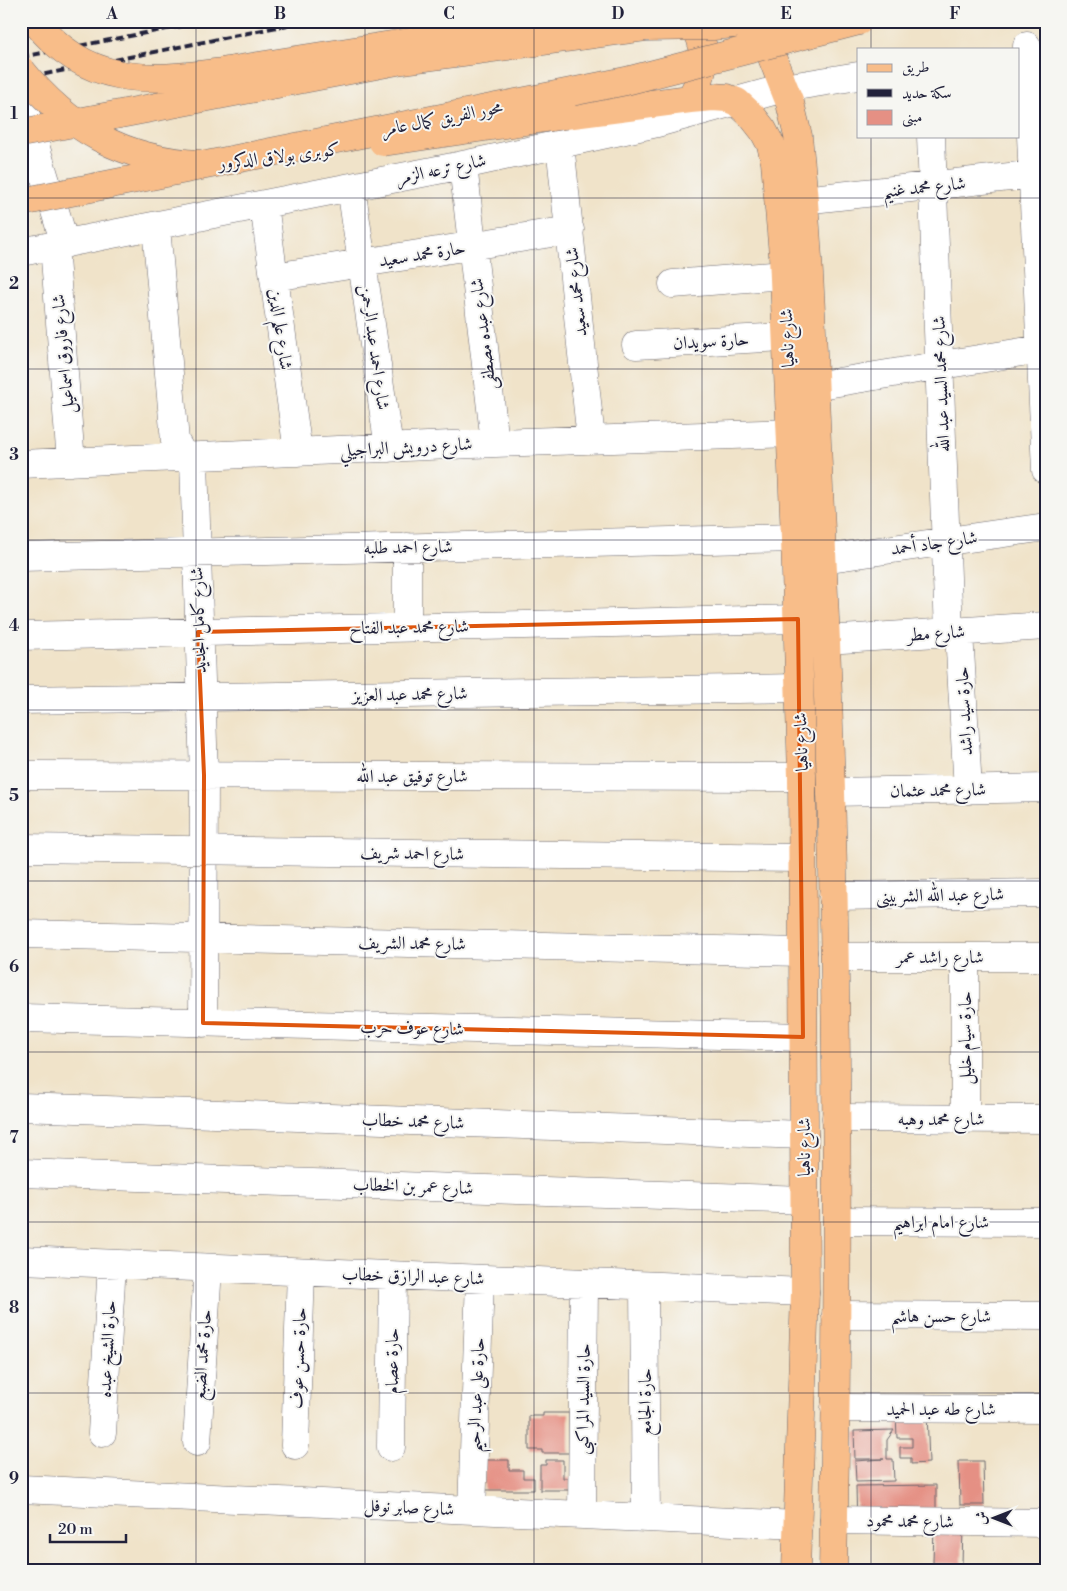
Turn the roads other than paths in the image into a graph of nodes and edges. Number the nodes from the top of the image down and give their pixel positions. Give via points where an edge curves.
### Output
1 (34, 21) edge
2 (544, 21) edge
3 (690, 21) edge
4 (757, 21) edge
5 (764, 21) edge
6 (859, 21) edge
7 (1029, 45) edge
8 (21, 70) edge
9 (857, 76) edge
10 (787, 95) junction
11 (690, 99) junction
12 (21, 100) edge
13 (744, 109) junction
14 (21, 132) edge
15 (931, 138) edge
16 (560, 144) junction
17 (463, 165) junction
18 (1040, 174) edge
19 (934, 186) junction
20 (351, 188) junction
21 (803, 200) junction
22 (21, 202) edge
23 (264, 205) junction
24 (156, 227) junction
25 (570, 230) junction
26 (59, 245) junction
27 (472, 246) junction
28 (21, 252) edge
29 (362, 263) junction
30 (784, 275) junction
31 (274, 277) junction
32 (673, 284) dead end
33 (786, 336) junction
34 (636, 345) dead end
35 (1043, 348) edge
36 (940, 365) junction
37 (814, 386) junction
38 (791, 433) junction
39 (591, 440) junction
40 (495, 443) junction
41 (389, 448) junction
42 (298, 452) junction
43 (191, 457) junction
44 (72, 462) junction
45 (21, 464) edge
46 (1046, 470) edge
47 (1046, 527) edge
48 (795, 538) junction
49 (946, 541) junction
50 (407, 547) junction
51 (196, 552) junction
52 (21, 557) edge
53 (823, 559) junction
54 (798, 619) junction
55 (1046, 626) edge
56 (407, 627) junction
57 (198, 632) junction
58 (954, 632) junction
59 (21, 636) edge
60 (826, 640) junction
61 (799, 688) junction
62 (201, 698) junction
63 (21, 700) edge
64 (21, 775) edge
65 (204, 775) junction
66 (802, 777) junction
67 (1046, 788) edge
68 (968, 790) junction
69 (831, 792) junction
70 (21, 848) edge
71 (204, 850) junction
72 (802, 858) junction
73 (1046, 893) edge
74 (833, 896) junction
75 (21, 934) edge
76 (203, 938) junction
77 (803, 952) junction
78 (835, 957) junction
79 (965, 957) junction
80 (1046, 957) edge
81 (21, 1018) edge
82 (203, 1023) junction
83 (804, 1037) junction
84 (21, 1107) edge
85 (836, 1118) junction
86 (965, 1119) junction
87 (1046, 1119) edge
88 (804, 1135) junction
89 (21, 1173) edge
90 (804, 1200) junction
91 (837, 1221) junction
92 (1046, 1222) edge
93 (21, 1260) edge
94 (112, 1264) junction
95 (208, 1268) junction
96 (301, 1272) junction
97 (393, 1276) junction
98 (480, 1279) junction
99 (584, 1283) junction
100 (644, 1286) junction
101 (805, 1292) junction
102 (836, 1315) junction
103 (1046, 1316) edge
104 (836, 1408) junction
105 (1046, 1409) edge
106 (102, 1433) dead end
107 (197, 1442) dead end
108 (295, 1445) dead end
109 (392, 1447) dead end
110 (21, 1489) edge
111 (472, 1510) junction
112 (582, 1514) junction
113 (646, 1518) junction
114 (834, 1520) junction
115 (1046, 1523) edge
116 (798, 1525) junction
117 (796, 1570) edge
118 (833, 1570) edge

1 - 2 main road, bridge via 70,54 104,72 139,79 222,72
3 - 11 main road via 702,45 704,64 700,83
4 - 10 main road, شارع ناهيا
5 - 14 main road, bridge via 647,27 397,62
6 - 22 main road, محور الفريق كمال عامر, bridge via 626,82
7 - 18 street
8 - 11 main road, كوبرى بولاق الدكرور, bridge via 42,96 66,117 104,142 140,155 191,164 261,159
9 - 10 street
10 - 13 main road via 765,100 755,110
10 - 21 main road, شارع ناهيا via 798,136
11 - 13 main road via 727,98
12 - 26 street, شارع فاروق اسماعيل
13 - 16 street, شارع ترعه الزمر via 657,123
13 - 30 main road, شارع ناهيا via 767,138 775,162
15 - 19 street, شارع محمد السيد عبد الله
16 - 17 street, شارع ترعه الزمر
16 - 25 street, شارع محمد سعيد
17 - 20 street, شارع ترعه الزمر
17 - 27 street, شارع عبده مصطفى
18 - 19 street, شارع محمد غنيم
18 - 35 street
19 - 21 street, شارع محمد غنيم
19 - 36 street, شارع محمد السيد عبد الله
20 - 23 street, شارع ترعه الزمر
20 - 29 street, شارع احمد عبد الرحمن
21 - 37 main road, شارع ناهيا
23 - 24 street, شارع ترعه الزمر
23 - 31 street, شارع علم الدين
24 - 26 street, شارع ترعه الزمر
24 - 43 street via 175,441 182,452
25 - 27 street, حارة محمد سعيد
25 - 39 street, شارع محمد سعيد
26 - 28 street, شارع ترعه الزمر
26 - 44 street, شارع فاروق اسماعيل
27 - 29 street, حارة محمد سعيد
27 - 40 street, شارع عبده مصطفى
29 - 31 street, حارة محمد سعيد
29 - 41 street, شارع احمد عبد الرحمن
30 - 32 street
30 - 33 main road, شارع ناهيا
31 - 42 street, شارع علم الدين
33 - 34 street, حارة سويدان
33 - 38 main road, شارع ناهيا
35 - 36 street
35 - 46 street
36 - 37 street
36 - 49 street, شارع محمد السيد عبد الله
37 - 53 main road, شارع ناهيا
38 - 39 street, شارع درويش البراجيلي
38 - 48 main road, شارع ناهيا
39 - 40 street, شارع درويش البراجيلي
40 - 41 street, شارع درويش البراجيلي
41 - 42 street, شارع درويش البراجيلي
42 - 43 street, شارع درويش البراجيلي
43 - 44 street, شارع درويش البراجيلي
43 - 51 street, شارع كامل الجديد via 194,462
44 - 45 street, شارع درويش البراجيلي
47 - 49 street, شارع جاد أحمد
48 - 50 street, شارع احمد طلبه
48 - 54 main road, شارع ناهيا
49 - 53 street, شارع جاد أحمد
49 - 58 street, شارع محمد السيد عبد الله
50 - 51 street, شارع احمد طلبه
50 - 56 street
51 - 52 street, شارع احمد طلبه
51 - 57 street, شارع كامل الجديد
53 - 60 main road, شارع ناهيا
54 - 56 street, شارع محمد عبد الفتاح
54 - 61 main road, شارع ناهيا
55 - 58 street, شارع مطر
56 - 57 street, شارع محمد عبد الفتاح
57 - 59 street, شارع محمد عبد الفتاح
57 - 62 street, شارع كامل الجديد
58 - 60 street, شارع مطر
58 - 68 street, حارة سيد راشد
60 - 69 main road, شارع ناهيا
61 - 62 street, شارع محمد عبد العزيز
61 - 66 main road, شارع ناهيا
62 - 63 street, شارع محمد عبد العزيز
62 - 65 street, شارع كامل الجديد
64 - 65 street, شارع توفيق عبد الله
65 - 66 street, شارع توفيق عبد الله
65 - 71 street, شارع كامل الجديد
66 - 72 main road, شارع ناهيا
67 - 68 street, شارع محمد عثمان
68 - 69 street, شارع محمد عثمان
69 - 74 main road, شارع ناهيا
70 - 71 street, شارع احمد شريف
71 - 72 street, شارع احمد شريف
71 - 76 street, شارع كامل الجديد
72 - 77 main road, شارع ناهيا
73 - 74 street, شارع عبد الله الشربينى
74 - 78 main road, شارع ناهيا
75 - 76 street, شارع محمد الشريف
76 - 77 street, شارع محمد الشريف
76 - 82 street, شارع كامل الجديد
77 - 83 main road, شارع ناهيا
78 - 79 street, شارع راشد عمر
78 - 85 main road, شارع ناهيا
79 - 80 street, شارع راشد عمر
79 - 86 street, حارة سيام خليل
81 - 82 street, شارع عوف حرب
82 - 83 street, شارع عوف حرب
83 - 88 main road, شارع ناهيا
84 - 88 street, شارع محمد خطاب
85 - 86 street, شارع محمد وهبه
85 - 91 main road, شارع ناهيا
86 - 87 street, شارع محمد وهبه
88 - 90 main road, شارع ناهيا
89 - 90 street, شارع عمر بن الخطاب
90 - 101 main road, شارع ناهيا
91 - 92 street, شارع امام ابراهيم
91 - 102 main road, شارع ناهيا
93 - 94 street, شارع عبد الرازق خطاب
94 - 95 street, شارع عبد الرازق خطاب
94 - 106 street, حارة الشيخ عبده
95 - 96 street, شارع عبد الرازق خطاب
95 - 107 street, حارة محمد الضبع
96 - 97 street, شارع عبد الرازق خطاب
96 - 108 street, حارة حسن عوف
97 - 98 street, شارع عبد الرازق خطاب
97 - 109 street, حارة عصام
98 - 99 street, شارع عبد الرازق خطاب
98 - 111 street, حارة على عبد الرحيم
99 - 100 street, شارع عبد الرازق خطاب
99 - 112 street, حارة السيد المراكبى
100 - 101 street, شارع عبد الرازق خطاب
100 - 113 street, حارة الجامع
101 - 116 main road, شارع ناهيا
102 - 103 street, شارع حسن هاشم
102 - 104 main road, شارع ناهيا
104 - 105 street, شارع طه عبد الحميد
104 - 114 main road, شارع ناهيا
110 - 111 street, شارع صابر نوفل
111 - 112 street, شارع صابر نوفل
112 - 113 street, شارع صابر نوفل
113 - 116 street, شارع صابر نوفل
114 - 115 street, شارع محمد محمود
114 - 118 main road, شارع ناهيا
116 - 117 main road, شارع ناهيا

